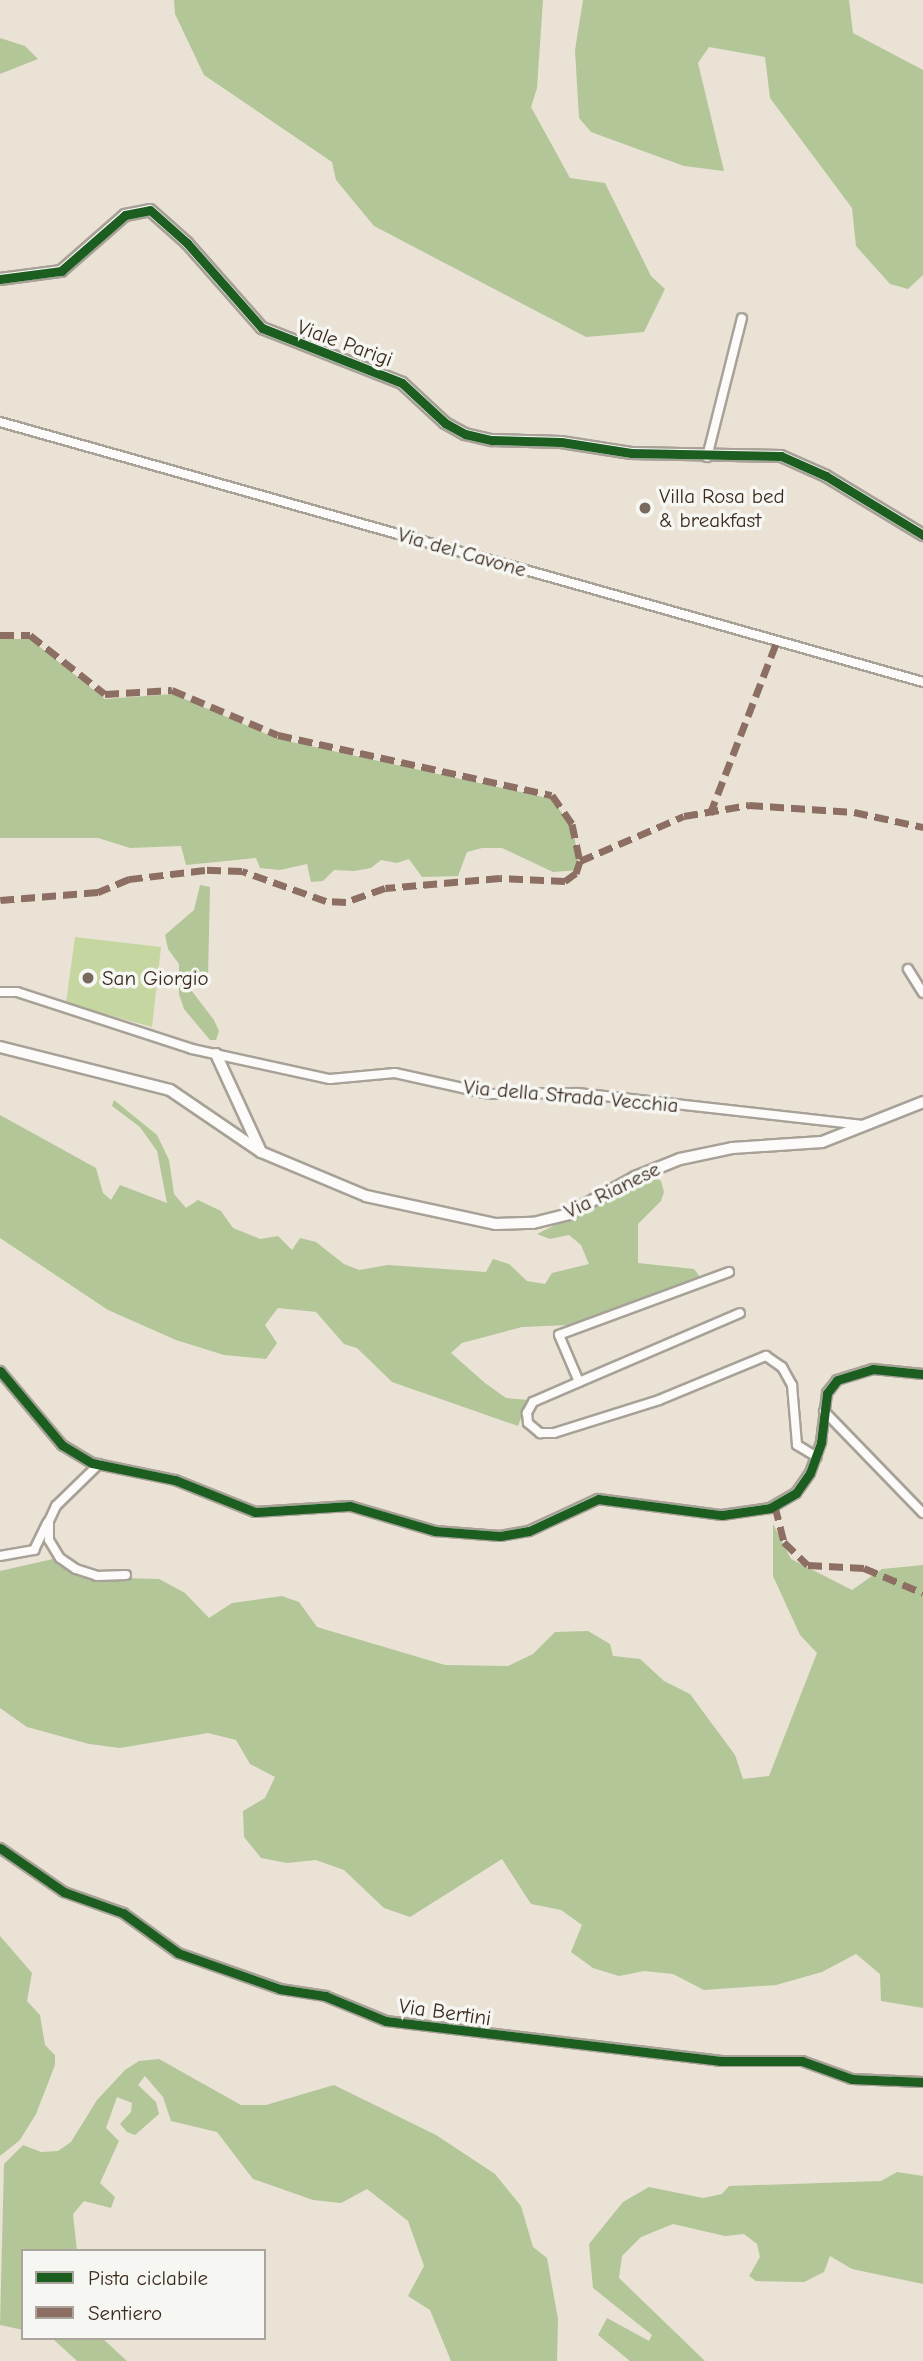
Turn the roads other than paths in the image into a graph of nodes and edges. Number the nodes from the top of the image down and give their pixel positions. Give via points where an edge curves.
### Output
1 (0, 279) edge
2 (742, 318) dead end
3 (0, 422) edge
4 (707, 457) junction
5 (923, 534) edge
6 (923, 682) edge
7 (908, 969) dead end
8 (0, 989) edge
9 (923, 993) edge
10 (0, 1047) edge
11 (216, 1054) junction
12 (923, 1102) edge
13 (861, 1125) junction
14 (261, 1152) junction
15 (729, 1272) dead end
16 (740, 1313) dead end
17 (0, 1370) edge
18 (923, 1374) edge
19 (579, 1382) junction
20 (824, 1411) junction
21 (817, 1457) junction
22 (99, 1464) junction
23 (923, 1513) edge
24 (51, 1514) junction
25 (0, 1556) edge
26 (127, 1575) dead end
27 (0, 1848) edge
28 (923, 2082) edge

1 - 4 street, Viale Parigi via 61,271 125,215 150,210 187,243 262,328 402,383 445,423 465,434
2 - 4 street
3 - 6 street, Via del Cavone
4 - 5 street, Viale Parigi via 785,457
7 - 9 street
8 - 11 street, Via della Strada Vecchia
10 - 14 main road, Via Rianese via 170,1090
11 - 13 street, Via della Strada Vecchia via 335,1080 397,1073 490,1094 570,1093
11 - 14 street
12 - 13 main road, Via Rianese
13 - 14 main road, Via Rianese via 816,1143 732,1148 680,1159 635,1177 572,1212 519,1224 474,1222 394,1205
15 - 19 street via 559,1335
16 - 19 street
17 - 22 street via 62,1445
18 - 20 street via 873,1369 852,1373 830,1387
19 - 21 street via 531,1404 527,1417 533,1429 555,1433 671,1396 755,1357 769,1357 792,1385 797,1445
20 - 21 street
20 - 23 street
21 - 22 street via 791,1497 750,1515 707,1514 598,1499 529,1531 505,1536 435,1531 350,1506 260,1512 176,1480
22 - 24 street
24 - 25 street via 34,1550
24 - 26 street via 49,1540 65,1562 91,1574
27 - 28 street, Via Bertini via 64,1892 124,1913 178,1953 280,1989 325,1996 386,2021 734,2062 802,2062 852,2079

